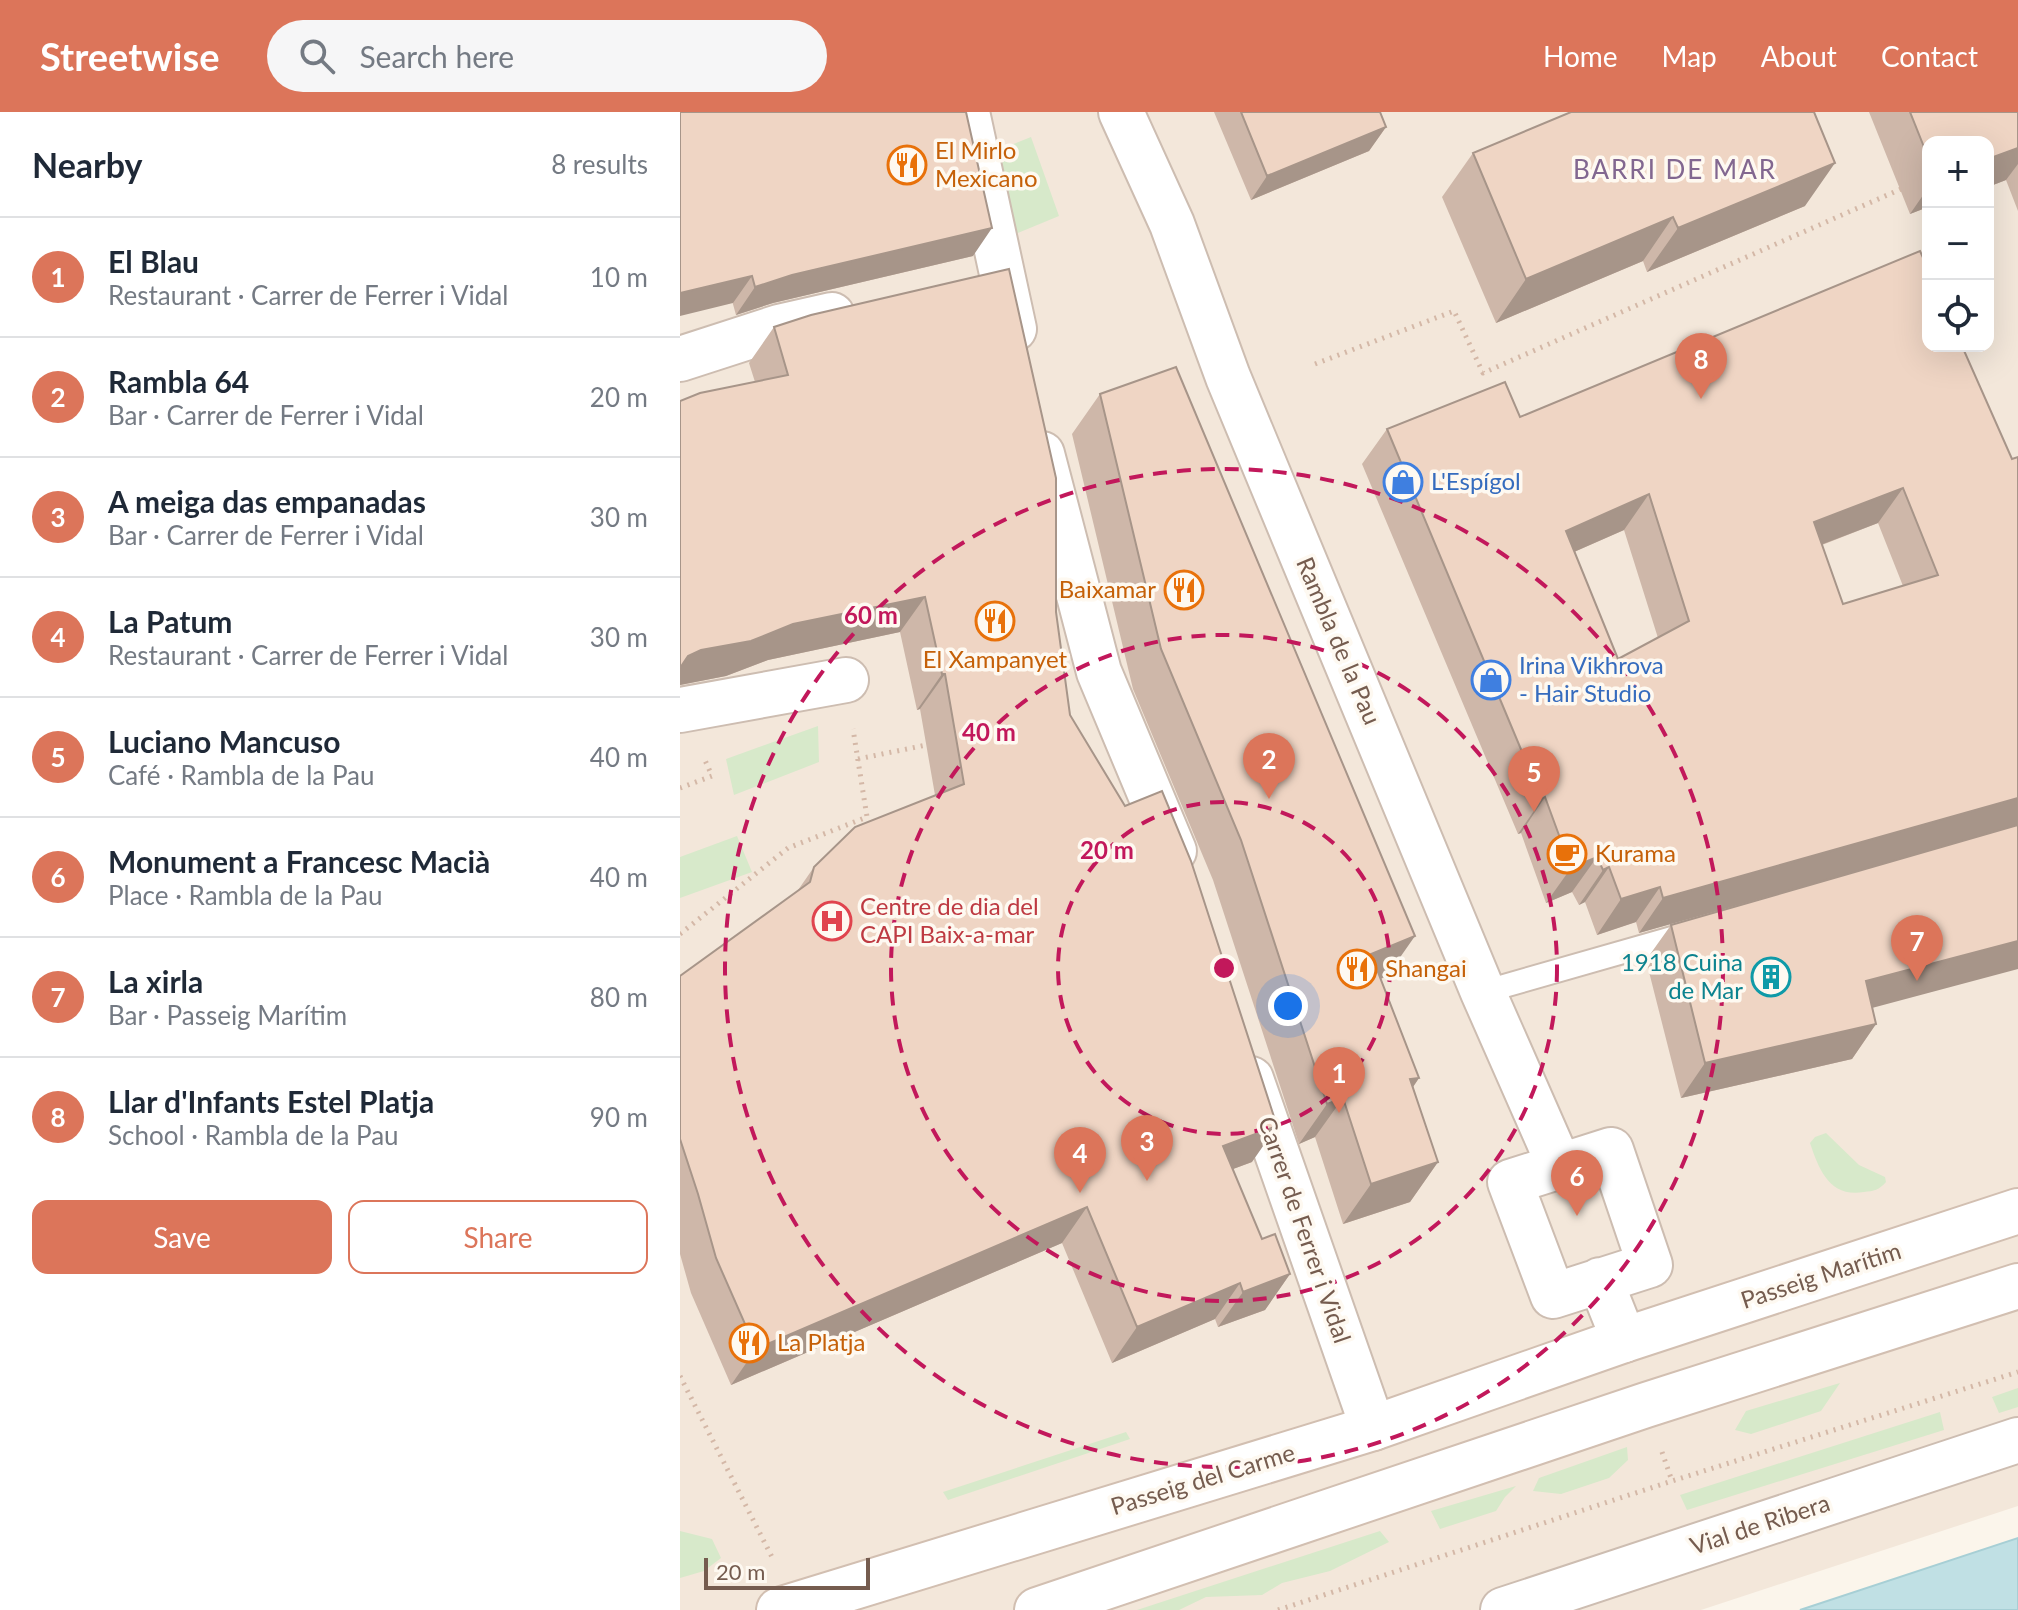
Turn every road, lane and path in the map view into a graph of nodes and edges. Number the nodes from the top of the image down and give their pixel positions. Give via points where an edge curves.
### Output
1 (967, 112) edge
2 (1121, 112) edge
3 (1901, 189) dead end
4 (866, 307) edge
5 (680, 359) edge
6 (1021, 364) edge
7 (1315, 364) dead end
8 (1035, 423) edge
9 (846, 680) joint
10 (680, 710) edge
11 (939, 742) dead end
12 (858, 759) junction
13 (1189, 888) edge
14 (1712, 926) edge
15 (680, 934) edge
16 (1483, 992) junction
17 (1241, 1047) edge
18 (1560, 1167) junction
19 (2018, 1211) edge
20 (1600, 1280) junction
21 (2018, 1286) edge
22 (1624, 1340) junction
23 (2018, 1372) edge
24 (680, 1376) edge
25 (1373, 1428) junction
26 (2018, 1440) edge
27 (786, 1608) edge
28 (1037, 1610) edge
29 (1278, 1610) edge
30 (1503, 1610) edge

1 - 6 street via 984,279
2 - 16 street, Rambla de la Pau via 1172,224 1228,377
3 - 7 path via 1483,373 1454,311
4 - 5 street via 779,327
8 - 13 street via 1099,672
9 - 10 street
9 - 12 path
11 - 12 path
12 - 15 path via 867,817 788,848
14 - 16 lane
16 - 18 street, Rambla de la Pau
17 - 25 street, Carrer de Ferrer i Vidal
18 - 20 street via 1510,1182 1553,1296
18 - 20 street via 1611,1150 1650,1265
19 - 22 street, Passeig Marítim
20 - 22 street
21 - 28 street
22 - 25 street, Passeig del Carme
23 - 29 path
24 - 27 path via 788,1588
25 - 27 street, Passeig del Carme
26 - 30 street, Vial de Ribera

